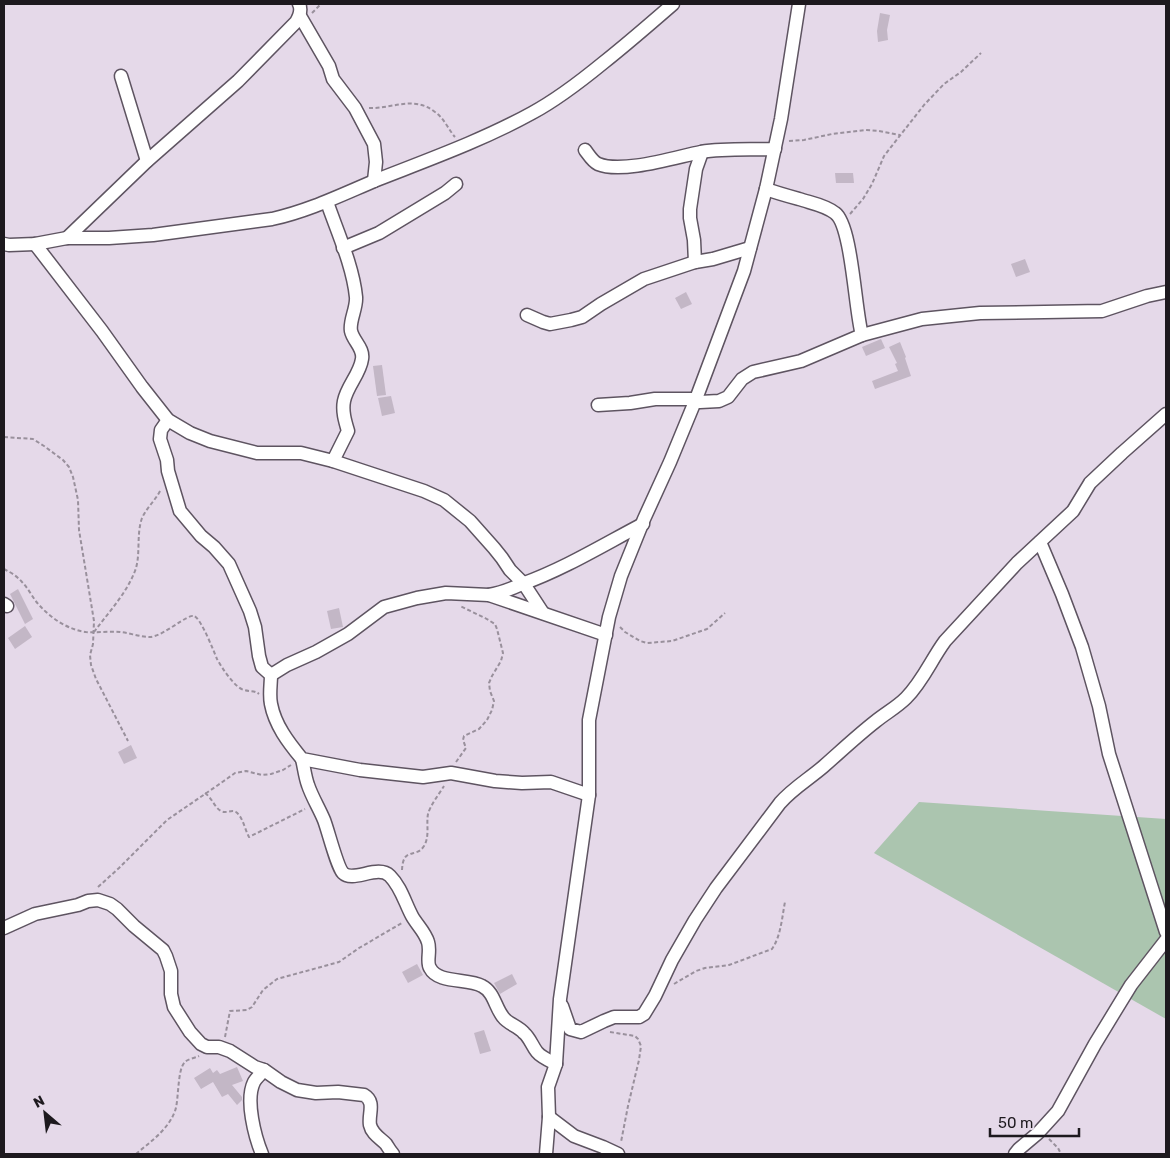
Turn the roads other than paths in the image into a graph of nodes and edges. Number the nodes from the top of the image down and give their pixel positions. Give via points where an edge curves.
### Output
1 (673, 4) edge
2 (800, 4) edge
3 (300, 10) edge
4 (121, 76) dead end
5 (776, 145) junction
6 (585, 150) dead end
7 (702, 152) junction
8 (147, 161) junction
9 (374, 181) junction
10 (456, 184) dead end
11 (766, 189) junction
12 (327, 202) junction
13 (67, 238) junction
14 (34, 244) junction
15 (5, 246) edge
16 (343, 248) junction
17 (750, 248) junction
18 (695, 262) junction
19 (1166, 292) edge
20 (527, 315) dead end
21 (862, 335) junction
22 (695, 399) junction
23 (598, 405) dead end
24 (1166, 414) edge
25 (168, 420) junction
26 (333, 461) junction
27 (642, 524) junction
28 (1040, 542) junction
29 (524, 584) junction
30 (489, 595) junction
31 (543, 613) junction
32 (606, 635) junction
33 (271, 676) junction
34 (302, 759) junction
35 (589, 795) junction
36 (4, 928) edge
37 (1166, 932) edge
38 (1166, 940) edge
39 (560, 999) junction
40 (556, 1064) junction
41 (264, 1070) junction
42 (549, 1117) junction
43 (620, 1151) edge
44 (543, 1153) edge
45 (262, 1154) edge
46 (393, 1154) edge
47 (1015, 1154) edge

1 - 9 street via 573,87 533,112 484,137
2 - 5 street
3 - 8 street via 296,22 238,81
3 - 9 street via 336,84 374,144
4 - 8 street
5 - 7 street
5 - 11 street
6 - 7 street via 592,160 610,166 645,164
7 - 18 street via 690,209
8 - 13 street
9 - 12 street
10 - 16 street via 378,233
11 - 17 street
11 - 21 street via 820,205 833,211 842,221
12 - 13 street via 272,219 153,235
12 - 16 street
13 - 14 street
14 - 15 street
14 - 25 street
16 - 26 street via 356,299 350,330 362,352 362,359 344,401 348,431
17 - 18 street
17 - 22 street
18 - 20 street via 644,279 582,317 550,324
19 - 21 street via 1102,311 940,316
21 - 22 street via 801,361 753,372 742,379 728,397 719,401 700,402
22 - 23 street
22 - 27 street
24 - 28 street via 1090,483 1073,511
25 - 26 street via 210,441 257,452 301,453
25 - 33 street via 161,430 160,439 180,511 230,564 250,610 262,667
26 - 29 street via 444,500 470,521
27 - 29 street
27 - 32 street via 621,576
28 - 37 street via 1082,647 1100,706 1109,754
28 - 39 street via 945,641 910,694 790,791 716,888 642,1015 614,1017 582,1032 570,1029
29 - 30 street
29 - 31 street
30 - 31 street
30 - 33 street via 446,593 384,607 348,634
31 - 32 street
32 - 35 street via 589,720
33 - 34 street via 270,703 278,726
34 - 35 street via 423,777 451,773 495,781 551,782
34 - 40 street via 308,785 343,873 350,877 381,872 390,876 427,940 430,969 451,980 471,982 487,989 502,1017 527,1035 536,1052
35 - 39 street
36 - 41 street via 28,916 88,901 110,904 163,950 171,971 171,994 177,1013 201,1044 223,1048
38 - 47 street via 1131,985 1058,1111
39 - 40 street
40 - 42 street via 548,1087
41 - 45 street via 254,1081 250,1100
41 - 46 street via 297,1090 368,1097 371,1128
42 - 43 street via 574,1136
42 - 44 street

